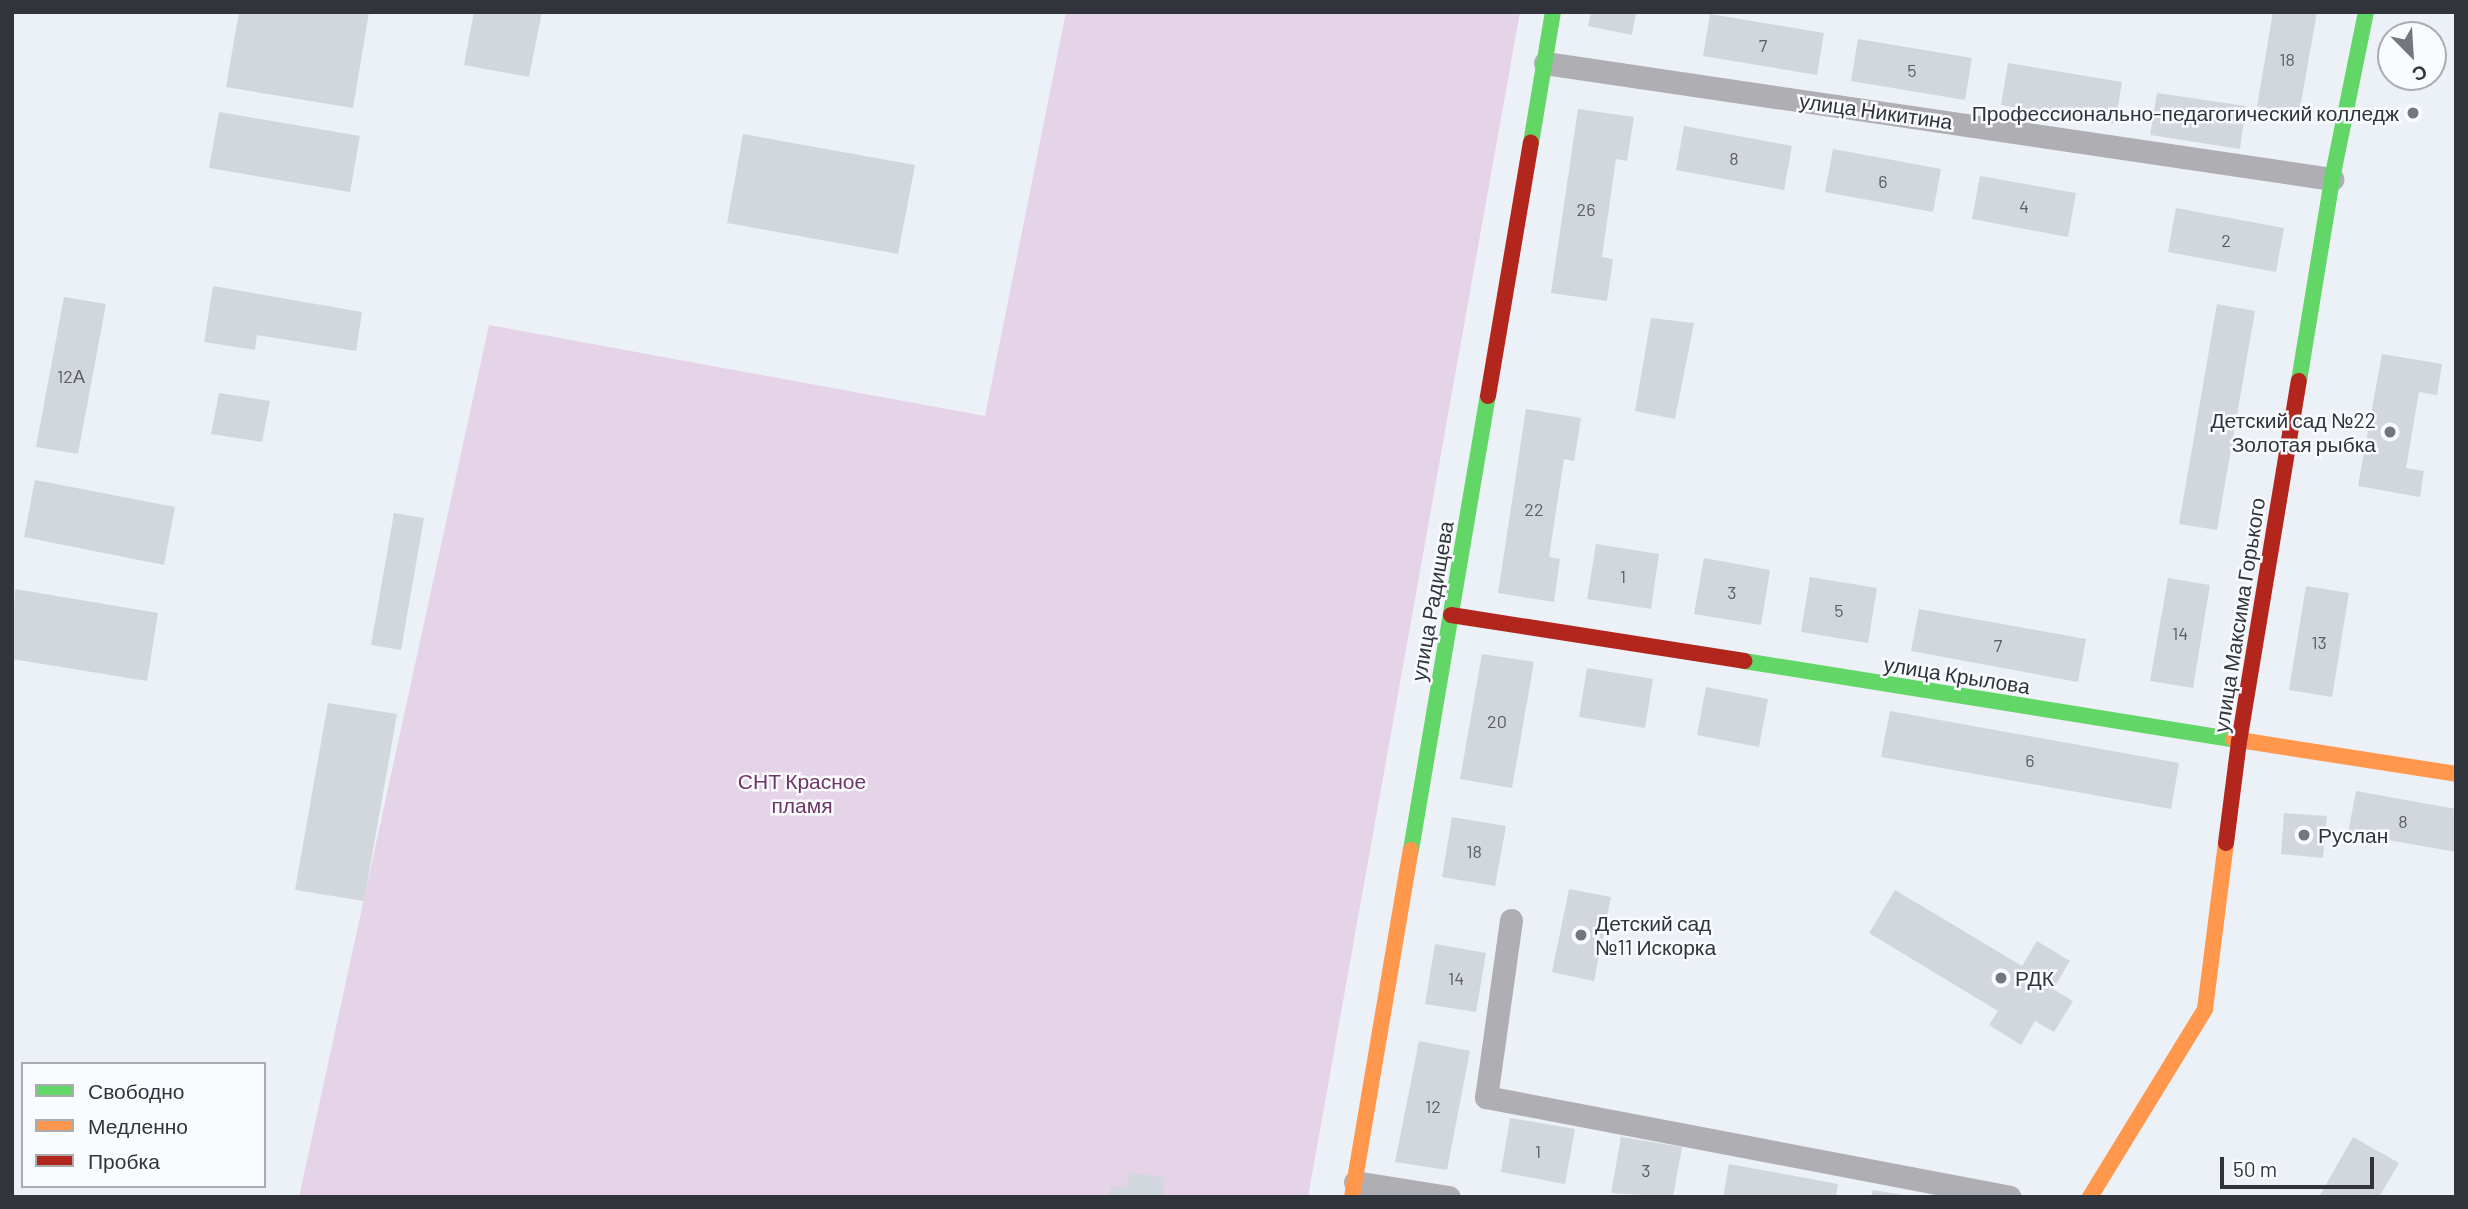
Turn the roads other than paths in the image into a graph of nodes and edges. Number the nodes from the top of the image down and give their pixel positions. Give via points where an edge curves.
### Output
1 (1553, 12) edge
2 (2366, 12) edge
3 (1545, 63) junction
4 (2332, 178) junction
5 (1451, 615) junction
6 (2239, 742) junction
7 (2456, 774) edge
8 (1511, 920) dead end
9 (1354, 1189) edge
10 (1449, 1197) edge
11 (2010, 1197) edge
12 (2090, 1197) edge

1 - 3 street, улица Радищева
2 - 4 street, улица Максима Горького
3 - 4 street, улица Никитина
3 - 5 street, улица Радищева
4 - 6 street, улица Максима Горького
5 - 6 street, улица Крылова
5 - 9 street, улица Радищева
6 - 7 street, улица Крылова
6 - 12 street, улица Максима Горького via 2205,1009
8 - 11 street via 1486,1097
9 - 10 street

